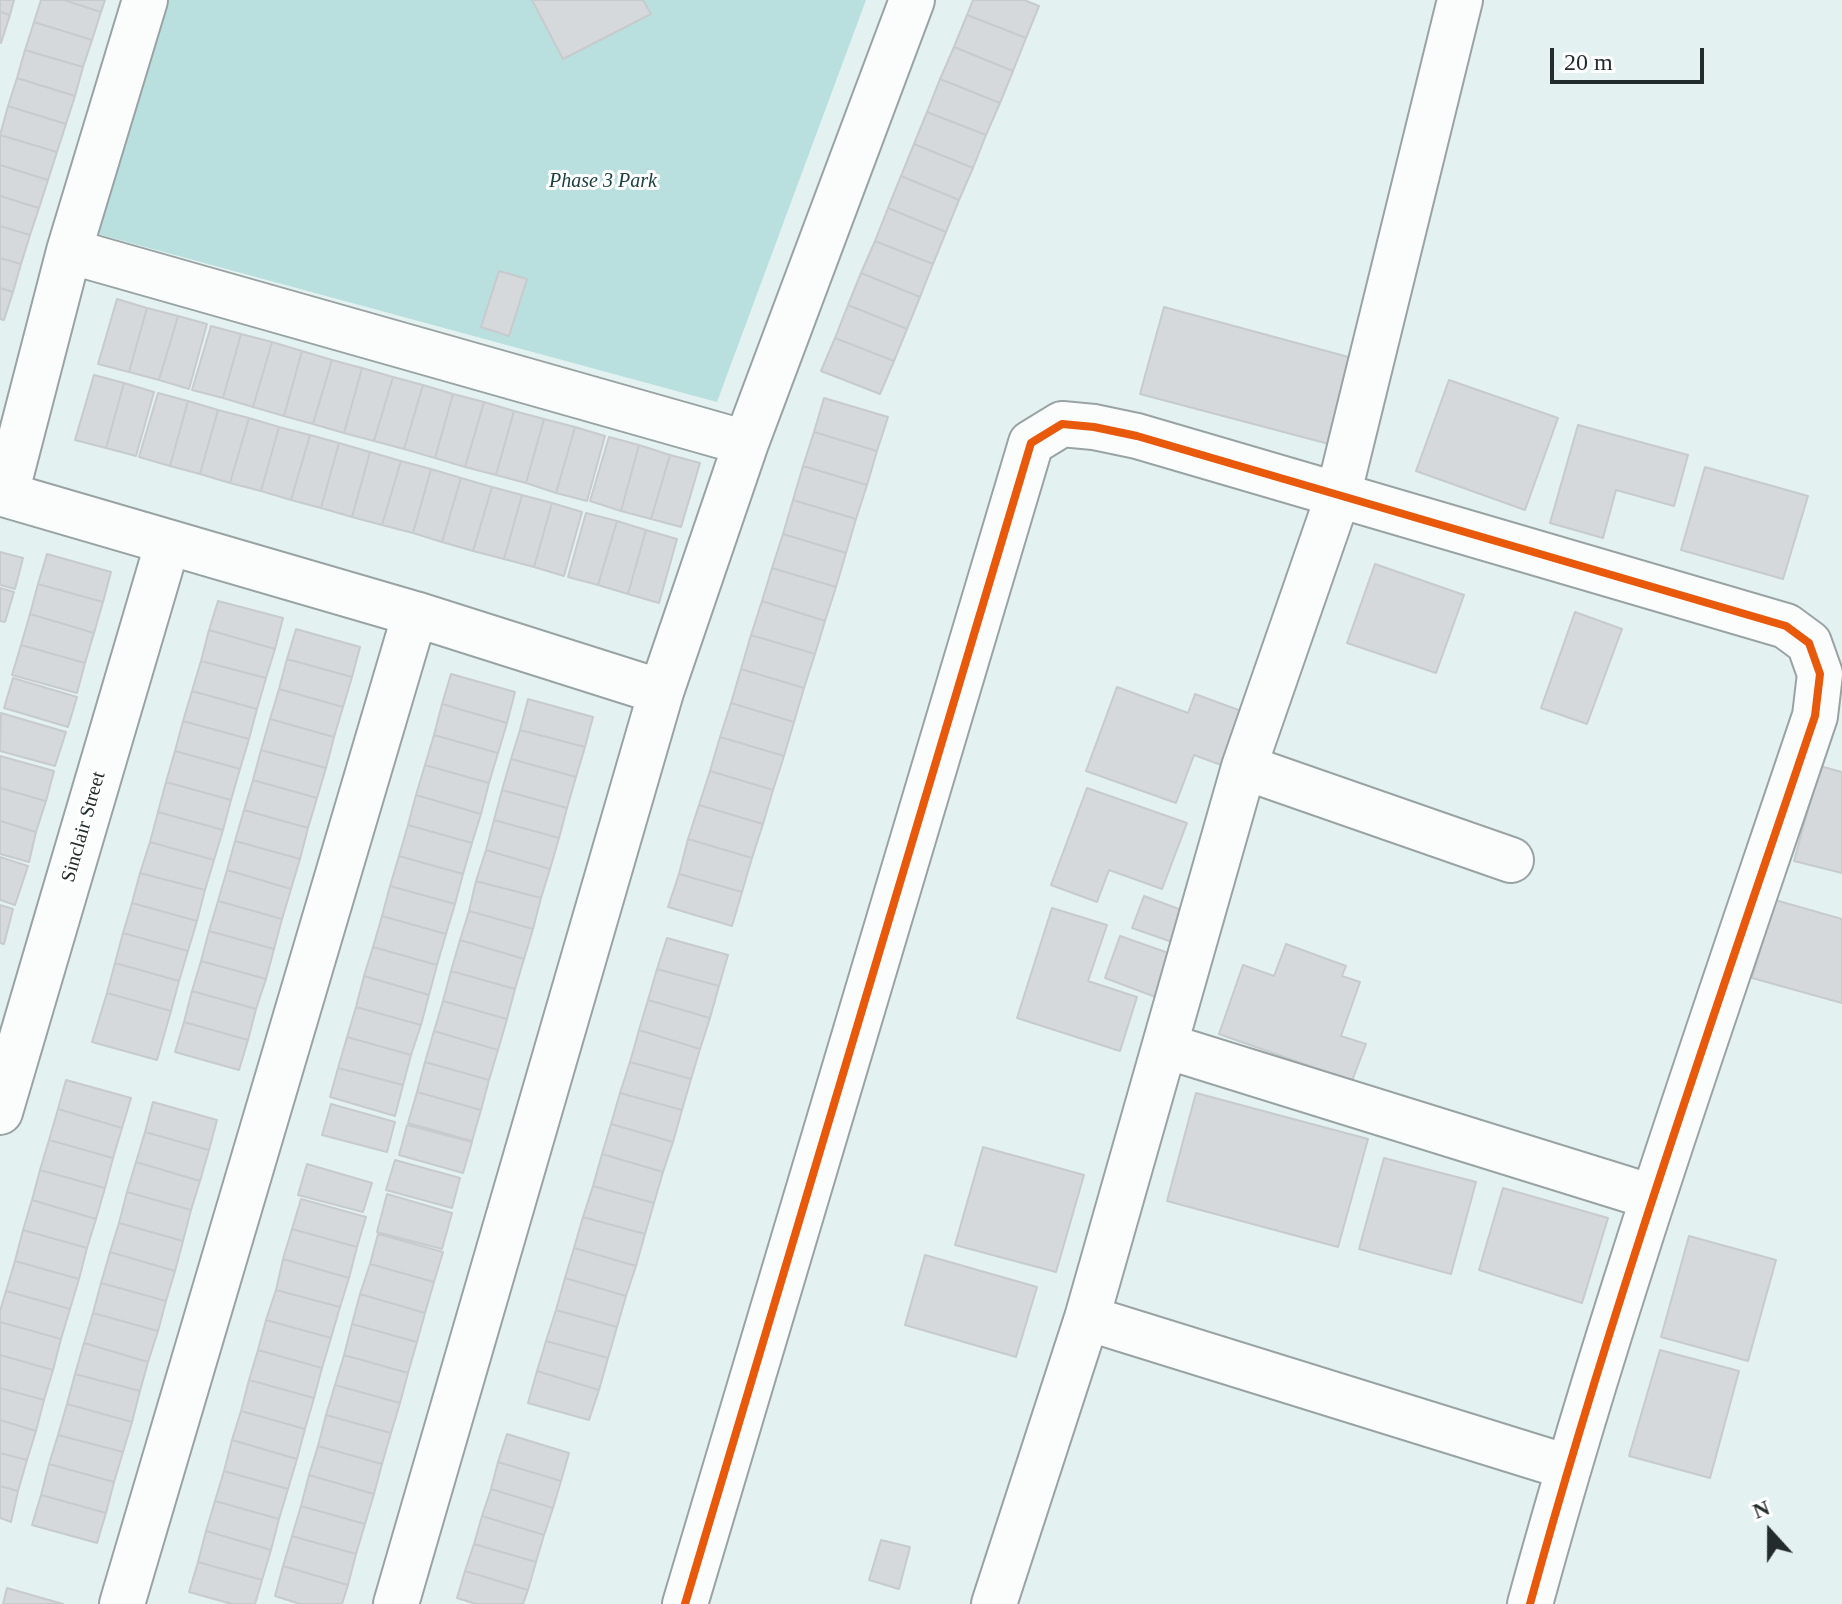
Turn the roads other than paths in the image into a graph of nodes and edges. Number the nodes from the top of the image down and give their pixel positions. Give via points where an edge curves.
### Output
1 (145, 0) edge
2 (912, 0) edge
3 (1460, 0) edge
4 (69, 251) junction
5 (746, 443) junction
6 (3, 494) edge
7 (1338, 496) junction
8 (168, 542) junction
9 (415, 614) junction
10 (661, 692) junction
11 (1244, 767) junction
12 (1511, 860) dead end
13 (1166, 1046) junction
14 (0, 1112) edge
15 (1652, 1197) junction
16 (1087, 1318) junction
17 (1567, 1467) junction
18 (1003, 1602) edge
19 (122, 1604) edge
20 (396, 1604) edge
21 (685, 1604) edge
22 (1530, 1604) edge

1 - 4 street
2 - 5 street
3 - 7 street
4 - 5 street
4 - 6 street
5 - 10 street
6 - 8 street
7 - 11 street
7 - 15 street via 1786,626 1809,643 1820,674 1815,716
7 - 21 street via 1094,427 1062,424 1031,443
8 - 9 street
8 - 14 street, Sinclair Street
9 - 10 street
9 - 19 street
10 - 20 street
11 - 12 street
11 - 13 street
13 - 15 street
13 - 16 street
15 - 17 street
16 - 17 street
16 - 18 street
17 - 22 street

